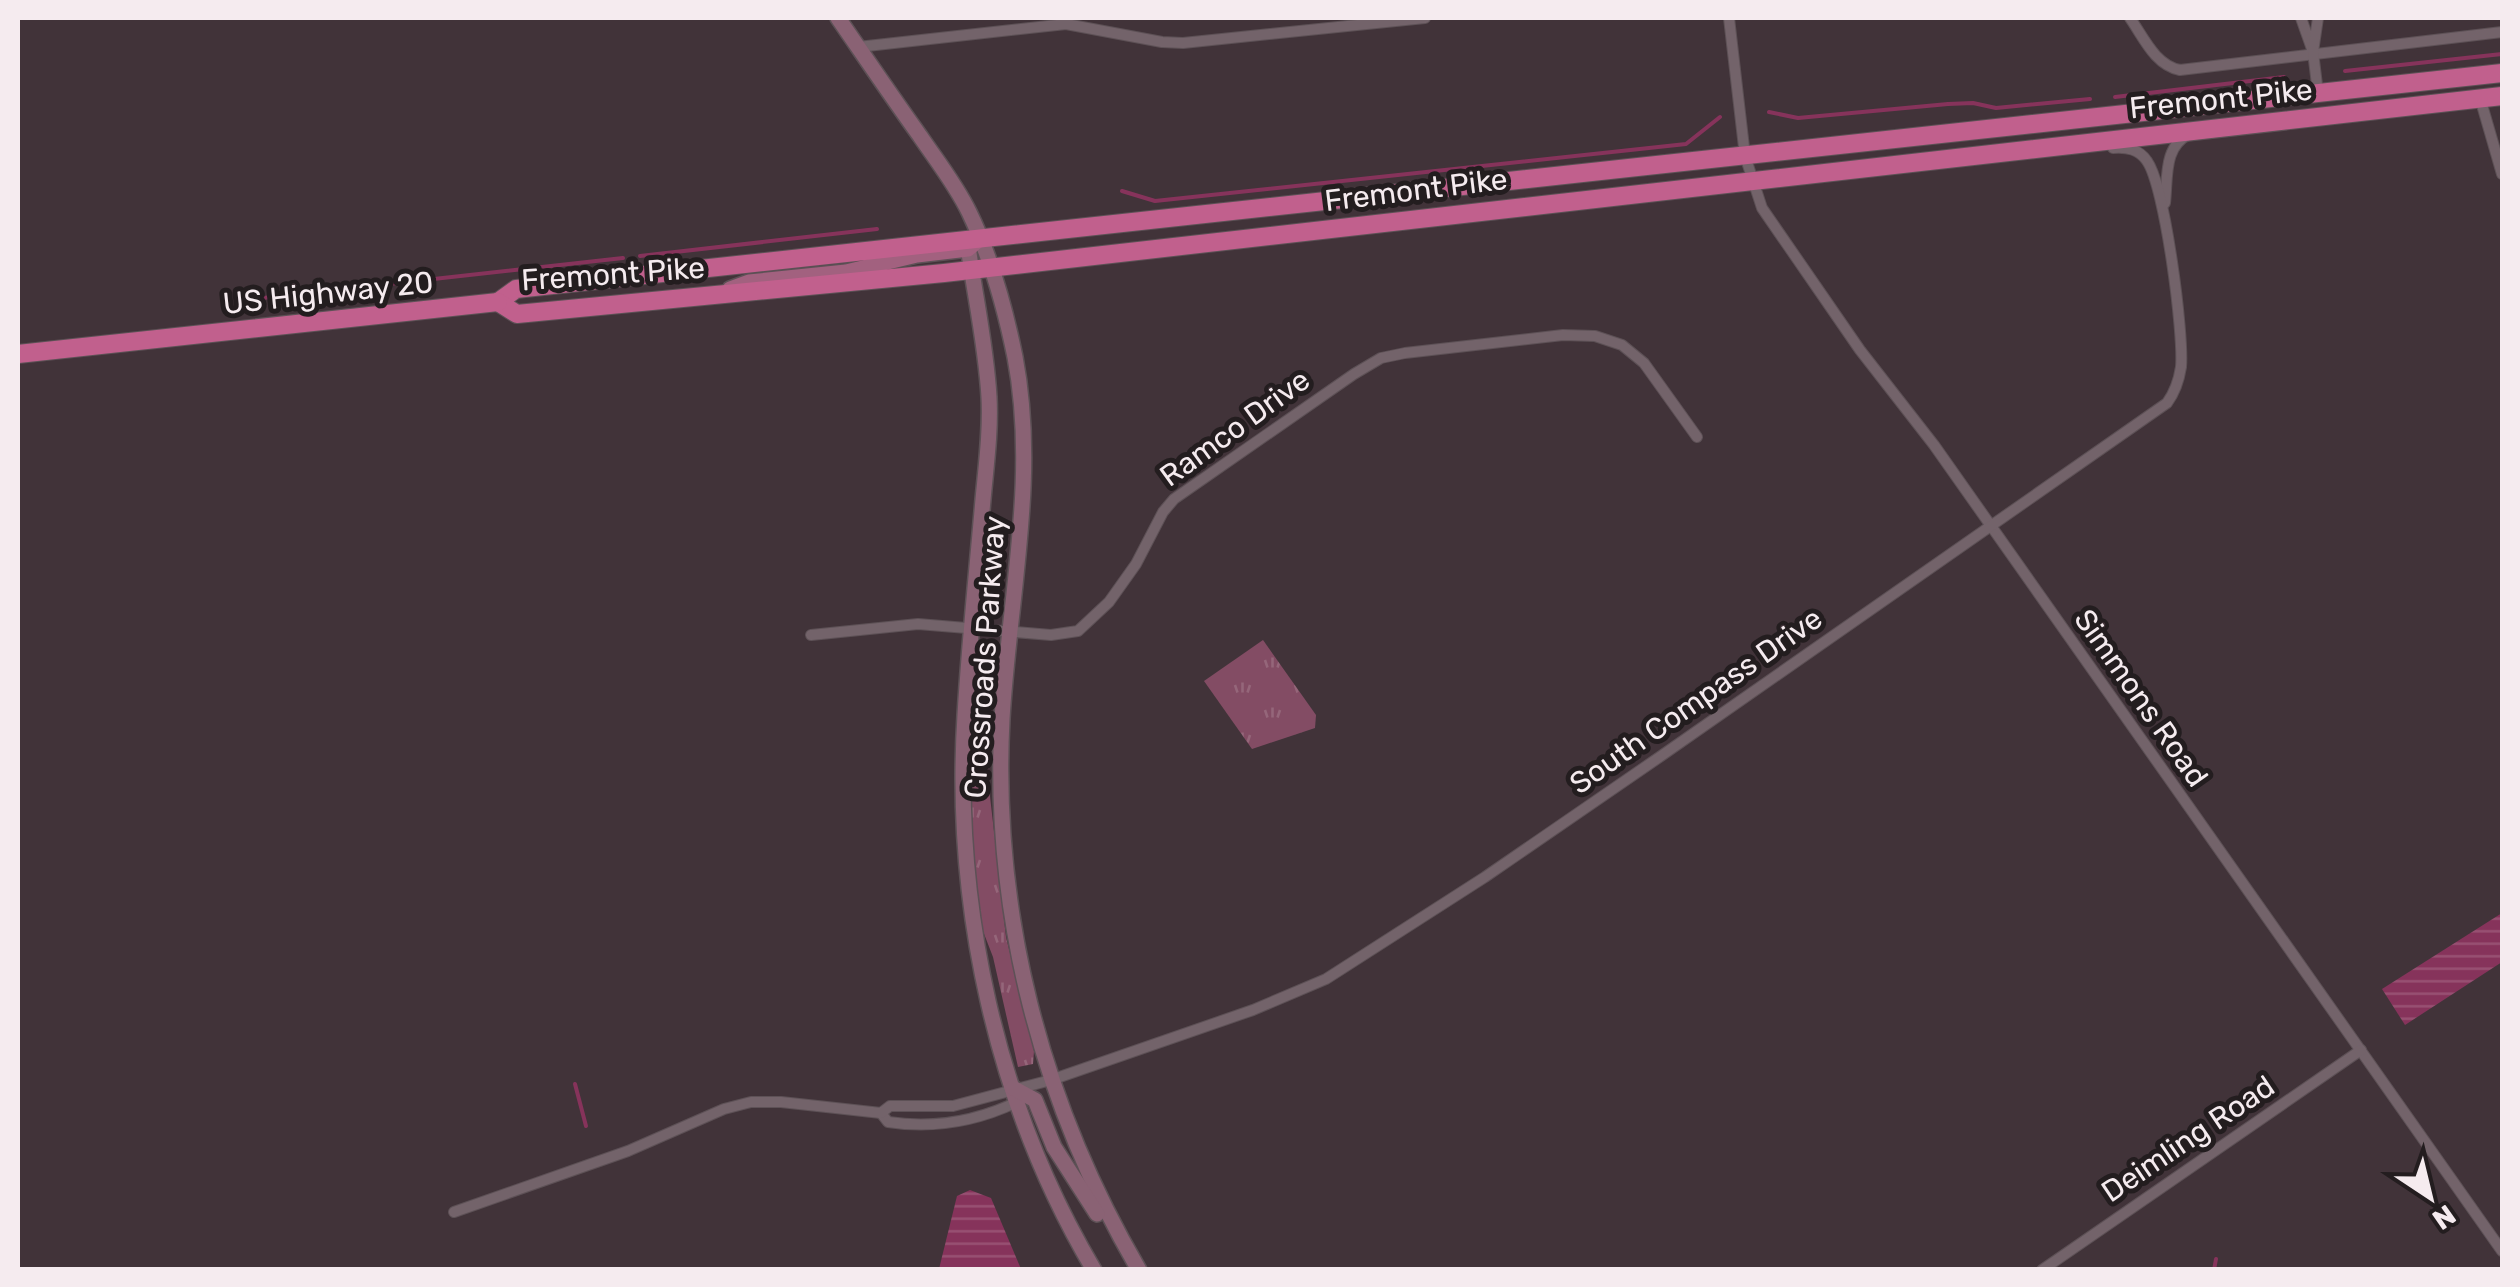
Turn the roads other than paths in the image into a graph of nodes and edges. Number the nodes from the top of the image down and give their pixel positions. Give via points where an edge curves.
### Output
1 (838, 18) edge
2 (1425, 18) edge
3 (1730, 18) edge
4 (2130, 18) edge
5 (2301, 18) edge
6 (2318, 18) edge
7 (2502, 32) edge
8 (858, 47) junction
9 (2314, 52) junction
10 (2502, 72) edge
11 (2456, 78) junction
12 (2318, 93) junction
13 (2502, 96) edge
14 (2480, 98) junction
15 (2320, 116) junction
16 (2197, 129) junction
17 (2059, 144) junction
18 (1748, 168) junction
19 (2502, 174) edge
20 (2164, 209) junction
21 (972, 242) junction
22 (981, 268) junction
23 (712, 295) junction
24 (498, 302) junction
25 (18, 354) edge
26 (1697, 437) dead end
27 (1991, 527) junction
28 (971, 628) junction
29 (1009, 632) junction
30 (811, 635) dead end
31 (2361, 1050) junction
32 (1051, 1080) junction
33 (1019, 1095) junction
34 (882, 1113) junction
35 (454, 1212) dead end
36 (2502, 1251) edge
37 (1094, 1270) edge
38 (1138, 1270) edge
39 (2042, 1270) edge

1 - 8 street
2 - 8 street via 1184,43 1066,24
3 - 18 street, Simmons Road
4 - 9 street via 2158,59 2180,70
5 - 9 street
6 - 9 street
7 - 9 street
8 - 21 street via 968,210
9 - 12 street
10 - 11 highway, Fremont Pike
11 - 12 highway, Fremont Pike
11 - 15 highway via 2425,91 2346,102
12 - 16 highway via 2306,106 2222,117
12 - 18 highway, Fremont Pike
13 - 14 highway, Fremont Pike
14 - 15 highway, Fremont Pike
14 - 19 street
15 - 16 highway, Fremont Pike
16 - 17 highway, Fremont Pike
16 - 20 street, South Compass Drive via 2171,152
17 - 18 highway, Fremont Pike
17 - 20 street, South Compass Drive via 2082,152 2137,151 2152,169
18 - 21 highway, Fremont Pike
18 - 22 highway, Fremont Pike via 1449,214
18 - 27 street, Simmons Road via 1762,208 1805,272
20 - 27 street, South Compass Drive via 2181,358 2172,396
21 - 22 street
21 - 23 main road via 846,272 750,282
21 - 24 highway, Fremont Pike via 516,289
22 - 23 highway, Fremont Pike
22 - 28 street, Crossroads Parkway via 989,399
22 - 29 street, Crossroads Parkway via 1014,355 1024,440
23 - 24 highway, Fremont Pike via 517,314
24 - 25 highway, US Highway 20
26 - 29 street, Ramco Drive via 1644,363 1595,336 1392,355 1354,374 1174,499 1136,564 1088,624 1065,635
27 - 31 street, Simmons Road
27 - 32 street, South Compass Drive via 1363,958 1271,1003
28 - 29 street, Ramco Drive
28 - 30 street, Ramco Drive via 918,624
28 - 33 street, Crossroads Parkway via 962,763 967,872 982,972
29 - 32 street, Crossroads Parkway via 1001,760 1004,861 1016,944
31 - 36 street, Simmons Road
31 - 39 street, Deimling Road
32 - 33 street, South Compass Drive
32 - 38 street, Crossroads Parkway via 1097,1194
33 - 34 street, South Compass Drive via 953,1106 890,1106
33 - 34 street, South Compass Drive via 969,1119 937,1125 888,1122
33 - 37 street, Crossroads Parkway via 1041,1164
33 - 38 street via 1034,1100 1054,1147
34 - 35 street, South Compass Drive via 781,1102 738,1105

